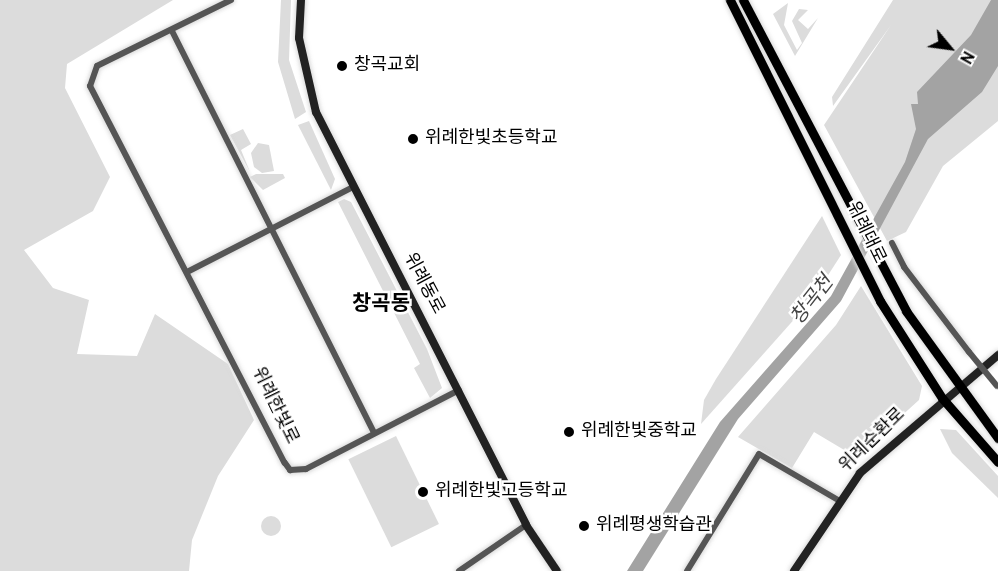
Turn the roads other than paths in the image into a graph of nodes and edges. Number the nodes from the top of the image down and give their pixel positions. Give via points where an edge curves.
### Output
1 (231, 0) edge
2 (301, 0) edge
3 (729, 0) edge
4 (743, 0) edge
5 (172, 31) junction
6 (353, 187) junction
7 (272, 227) junction
8 (892, 243) dead end
9 (189, 271) junction
10 (998, 355) edge
11 (957, 387) junction
12 (997, 387) edge
13 (459, 390) junction
14 (942, 398) junction
15 (374, 432) junction
16 (998, 438) edge
17 (998, 462) edge
18 (837, 500) junction
19 (526, 525) junction
20 (459, 571) edge
21 (556, 571) edge
22 (687, 571) edge
23 (794, 571) edge

1 - 5 street, 위례한빛로
2 - 6 street, 위례동로 via 298,38 309,92
3 - 14 main road, 위례대로 via 874,288
4 - 11 main road, 위례대로 via 886,269
5 - 7 street
5 - 9 street, 위례한빛로 via 97,66 90,78
6 - 7 street
6 - 13 street, 위례동로
7 - 9 street
7 - 15 street
8 - 12 street, bridge via 904,267
9 - 15 street, 위례한빛로 via 290,470 306,468
10 - 11 street, 위례순환로
11 - 14 street, 위례순환로
11 - 16 main road, 위례대로
13 - 15 street, 위례한빛로
13 - 19 street, 위례동로
14 - 17 main road, 위례대로
14 - 18 street, 위례순환로
18 - 22 street via 759,454
18 - 23 street, 위례순환로
19 - 20 street
19 - 21 street, 위례동로

